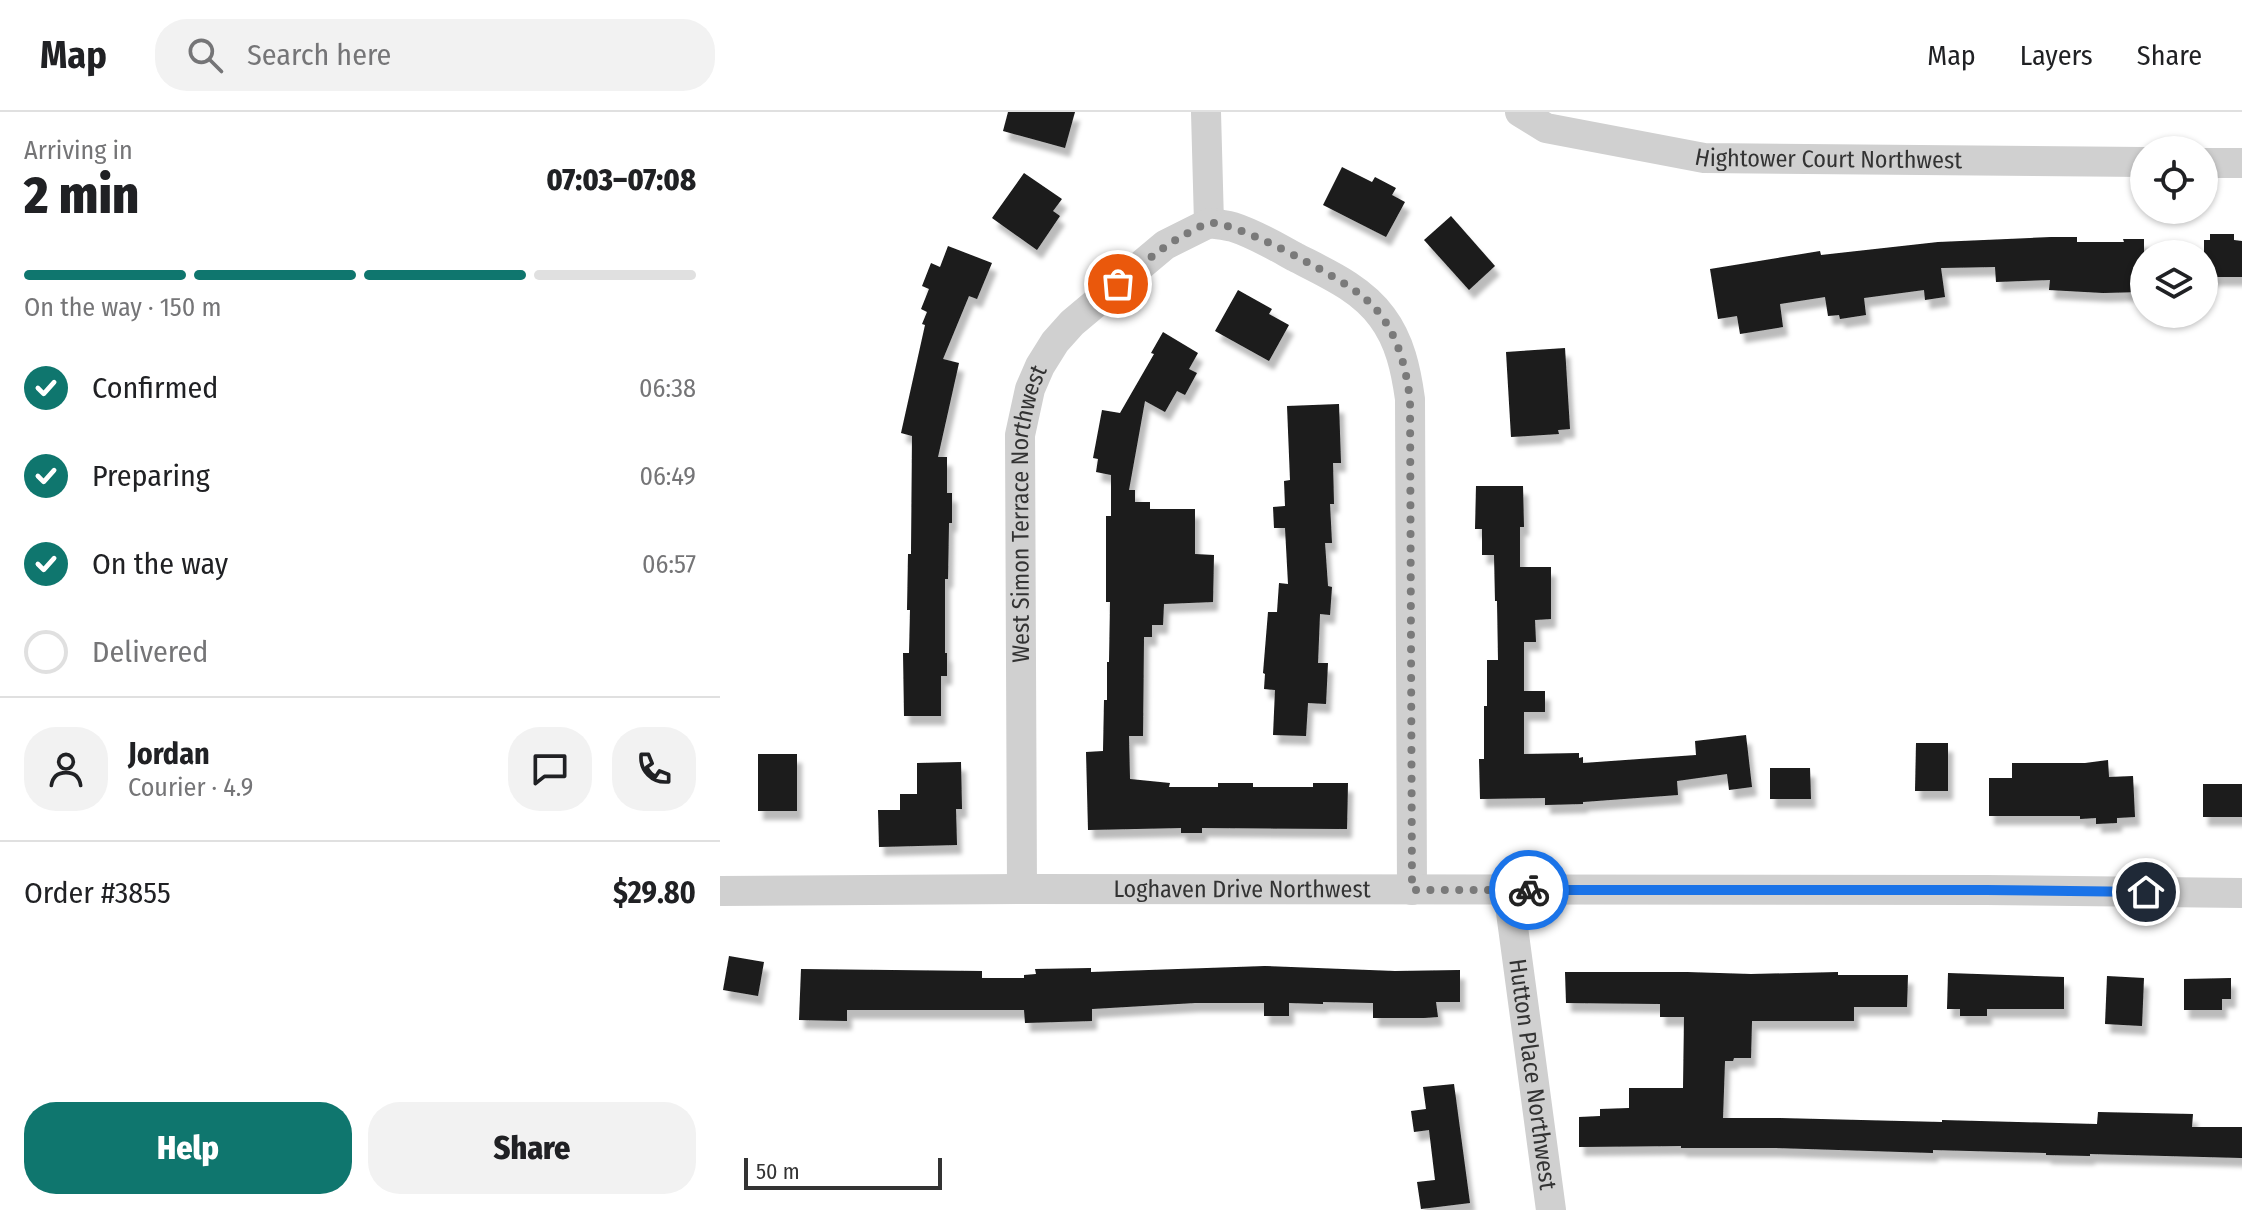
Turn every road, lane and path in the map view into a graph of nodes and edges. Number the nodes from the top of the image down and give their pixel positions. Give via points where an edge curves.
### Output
1 (1206, 112) edge
2 (1520, 112) edge
3 (2130, 162) edge
4 (2218, 163) edge
5 (2242, 163) edge
6 (1209, 223) junction
7 (1022, 889) junction
8 (1412, 890) junction
9 (1508, 890) junction
10 (720, 891) edge
11 (2242, 893) edge
12 (1551, 1210) edge

1 - 6 street
2 - 3 street, Hightower Court Northwest via 1546,128 1704,158
4 - 5 street
6 - 7 street, West Simon Terrace Northwest via 1165,245 1072,323 1055,342 1030,389 1020,435
6 - 8 street via 1256,236 1362,296 1396,339 1405,367 1410,399
7 - 8 street, Loghaven Drive Northwest
7 - 10 street, Loghaven Drive Northwest
8 - 9 street, Loghaven Drive Northwest
9 - 11 street, Loghaven Drive Northwest
9 - 12 street, Hutton Place Northwest

